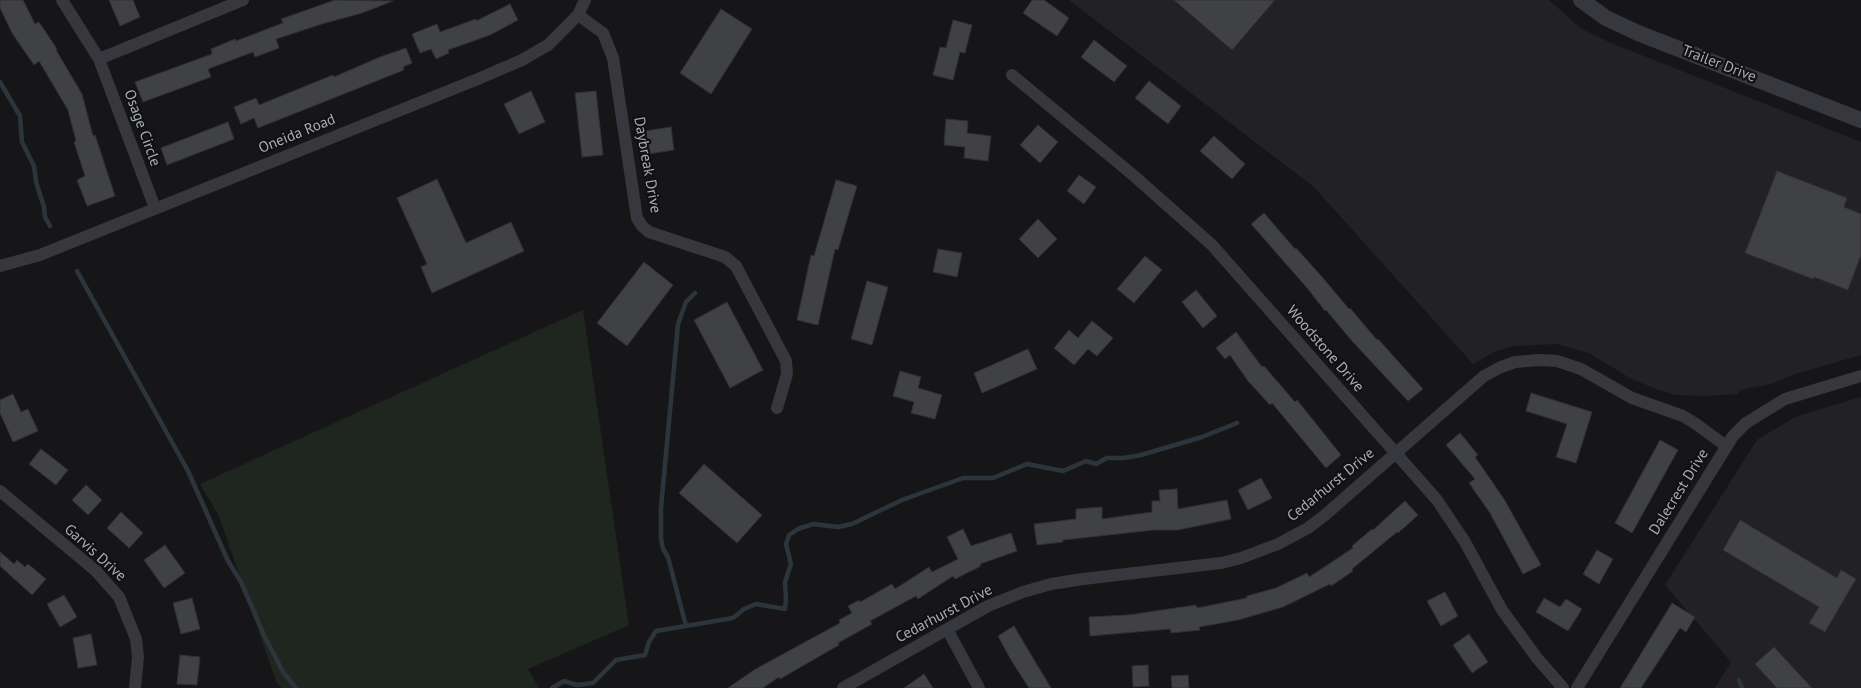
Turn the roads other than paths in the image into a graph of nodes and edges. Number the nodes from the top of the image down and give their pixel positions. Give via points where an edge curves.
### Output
1 (62, 0) edge
2 (244, 0) edge
3 (585, 0) edge
4 (1581, 0) edge
5 (578, 15) junction
6 (99, 59) junction
7 (1012, 75) dead end
8 (1861, 120) edge
9 (155, 208) junction
10 (0, 266) edge
11 (1861, 376) edge
12 (777, 408) dead end
13 (1726, 446) junction
14 (1396, 453) junction
15 (0, 491) edge
16 (946, 629) junction
17 (135, 688) edge
18 (843, 688) edge
19 (979, 688) edge
20 (1564, 688) edge
21 (1577, 688) edge

1 - 6 street, Osage Circle
2 - 6 street
3 - 5 street, Oneida Road
4 - 8 street, Trailer Drive via 1606,18 1638,32
5 - 9 street, Oneida Road via 548,45 522,60
5 - 12 street, Daybreak Drive via 603,33 613,58 637,218 649,232 725,257 736,266 786,360 787,374
6 - 9 street, Osage Circle
7 - 14 street, Woodstone Drive via 1212,245
9 - 10 street, Oneida Road via 40,255
11 - 13 street, Dalecrest Drive via 1810,390 1773,405 1746,423
13 - 14 street, Cedarhurst Drive via 1683,416 1632,398 1581,369 1557,361 1540,360 1515,362 1484,376
13 - 21 street, Dalecrest Drive
14 - 16 street, Cedarhurst Drive via 1308,528 1260,552 1200,567 1051,584 988,606
14 - 20 street, Woodstone Drive via 1437,500 1502,610
15 - 17 street, Garvis Drive via 96,571 119,597 136,639
16 - 18 street, Cedarhurst Drive
16 - 19 street

